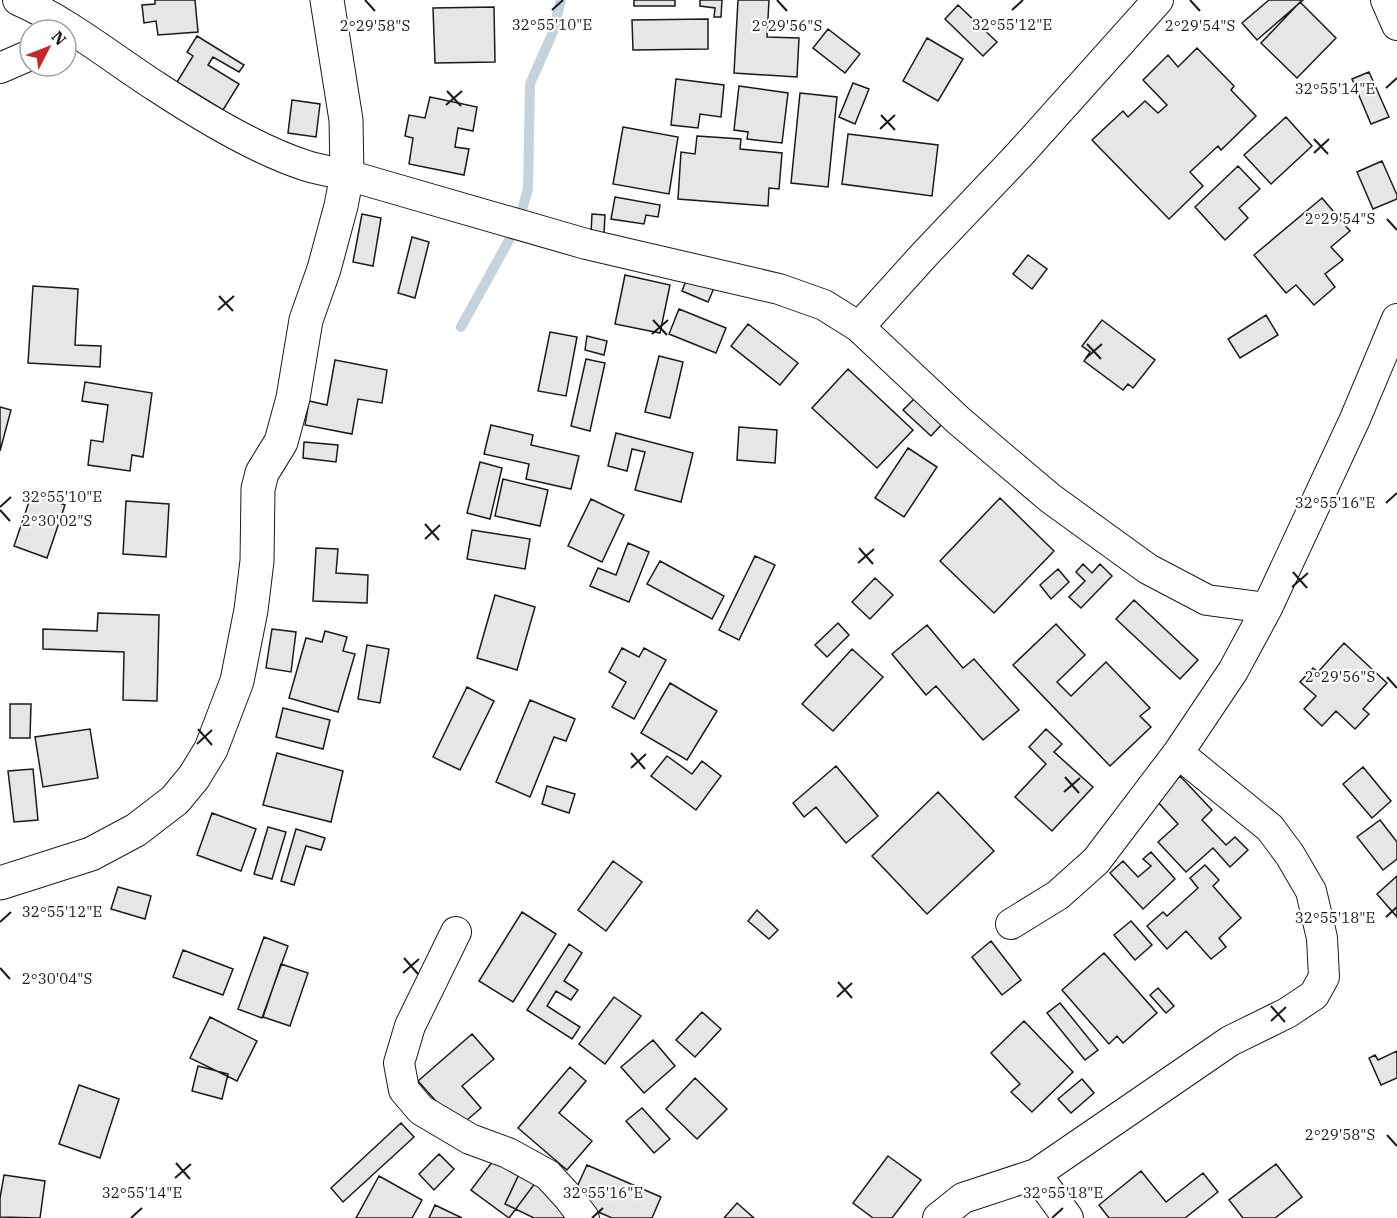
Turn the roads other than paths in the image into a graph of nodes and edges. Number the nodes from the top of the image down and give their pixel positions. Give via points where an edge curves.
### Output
1 (18, 0) edge
2 (327, 0) edge
3 (1158, 0) edge
4 (1386, 0) edge
5 (44, 18) edge
6 (1397, 25) edge
7 (78, 41) edge
8 (18, 60) edge
9 (0, 68) edge
10 (347, 175) junction
11 (1397, 319) edge
12 (859, 327) junction
13 (1267, 608) junction
14 (1179, 753) junction
15 (0, 884) edge
16 (1011, 924) dead end
17 (456, 932) dead end
18 (1036, 1174) junction
19 (584, 1218) edge
20 (938, 1218) edge
21 (1068, 1218) edge

1 - 5 street
2 - 10 street via 346,120
3 - 12 street
4 - 6 street
7 - 10 street via 222,126 308,166
8 - 9 street
10 - 12 street via 586,244 779,289 824,305
10 - 15 street via 330,248 306,320 281,442 262,473 258,489 257,561 251,610 237,681 211,749 175,800 136,830 92,854
11 - 13 street
12 - 13 street via 958,420 1050,498 1148,569 1207,600
13 - 14 street via 1233,671
14 - 16 street via 1096,861 1058,896
14 - 18 street via 1270,828 1290,855 1311,891 1322,938 1324,977 1314,995 1230,1041
17 - 19 street via 410,1026 399,1063 404,1090 421,1110 470,1139 508,1153 548,1175
18 - 20 street via 963,1198
18 - 21 street

